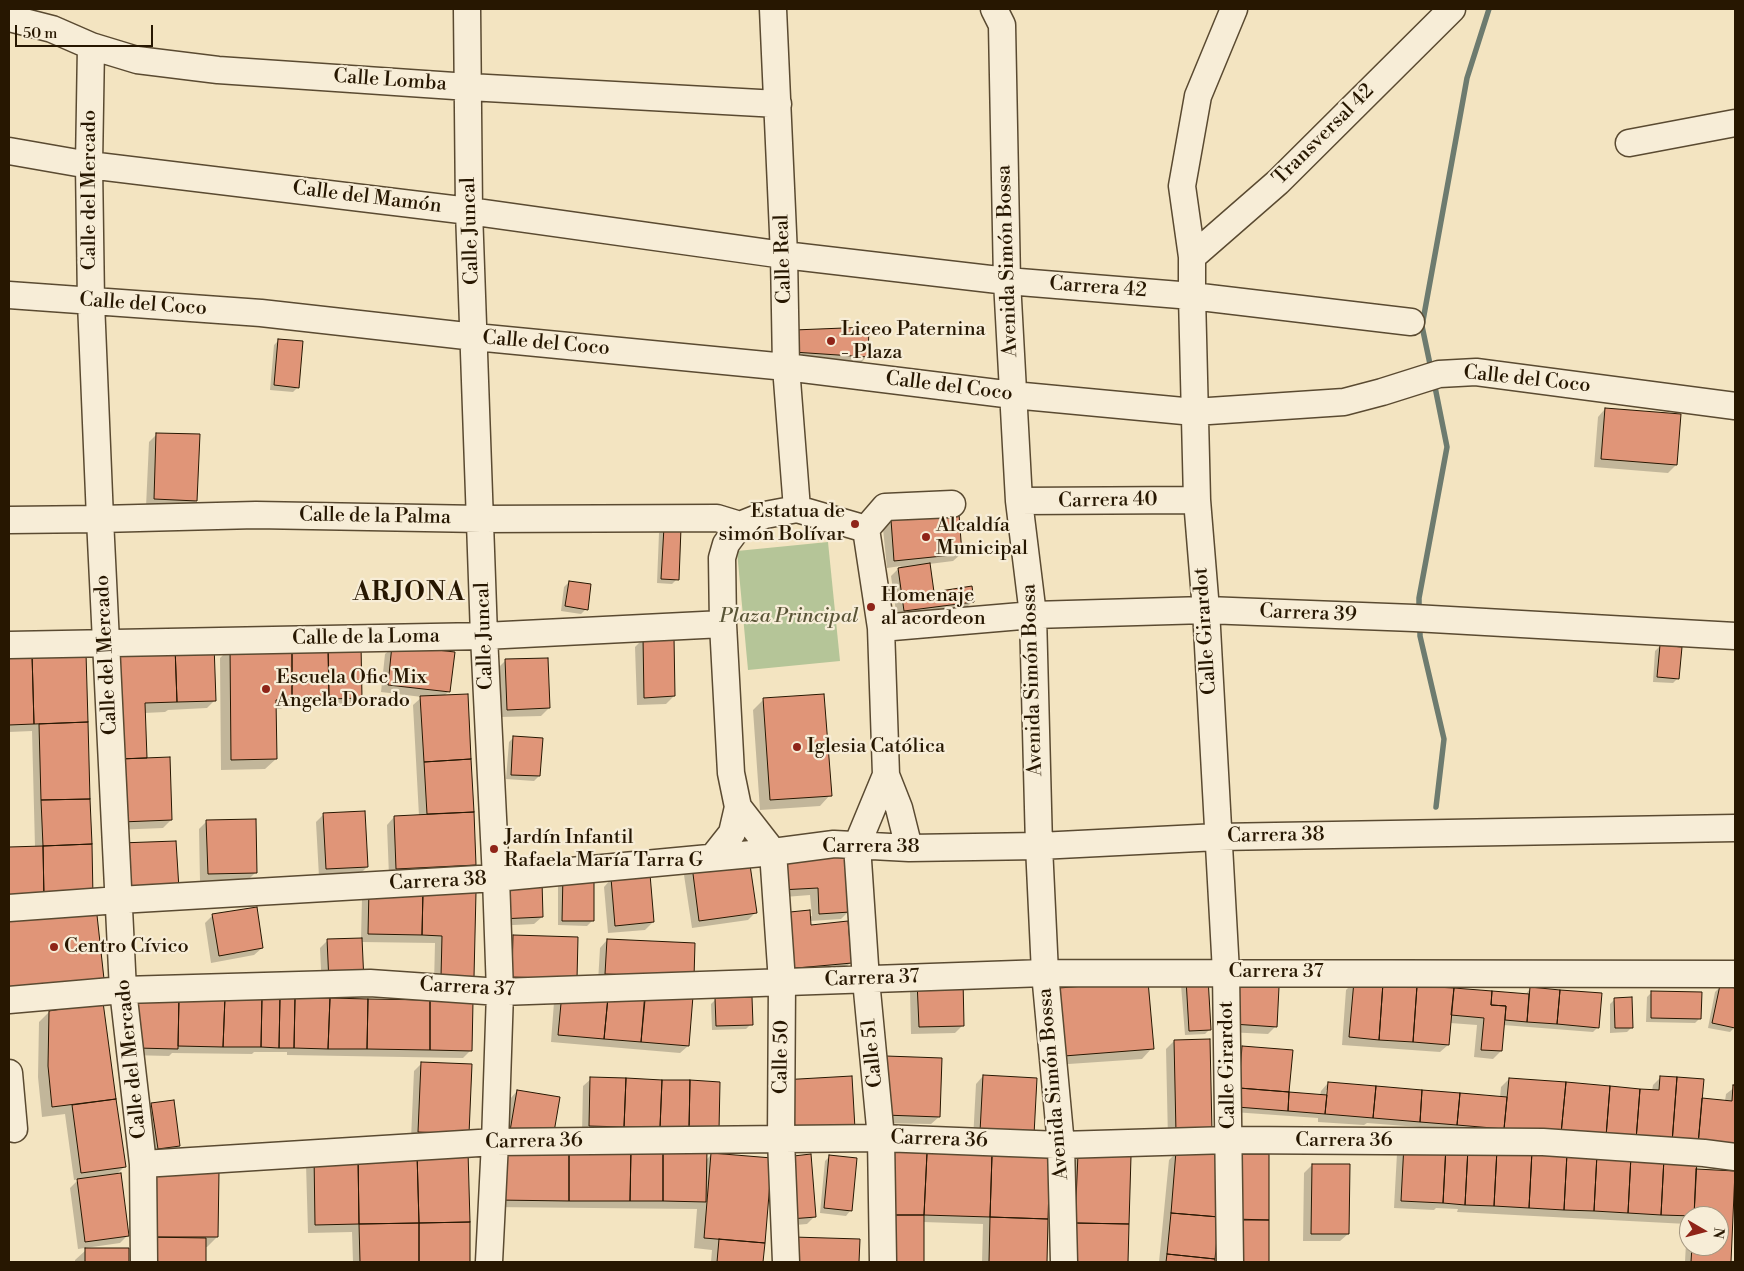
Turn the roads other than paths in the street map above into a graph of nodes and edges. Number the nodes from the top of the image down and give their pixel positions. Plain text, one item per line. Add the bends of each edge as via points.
1 (467, 9) edge
2 (773, 9) edge
3 (1234, 9) edge
4 (1452, 9) edge
5 (1003, 14) edge
6 (9, 18) edge
7 (56, 19) edge
8 (91, 46) junction
9 (469, 87) junction
10 (778, 104) junction
11 (1735, 124) edge
12 (1629, 142) dead end
13 (9, 151) edge
14 (89, 165) junction
15 (469, 211) junction
16 (784, 255) junction
17 (1192, 257) junction
18 (1007, 281) junction
19 (9, 295) edge
20 (1192, 296) junction
21 (91, 302) junction
22 (1411, 322) dead end
23 (475, 337) junction
24 (786, 367) junction
25 (1014, 395) junction
26 (1735, 406) edge
27 (1194, 412) junction
28 (1196, 500) junction
29 (1020, 501) junction
30 (952, 504) dead end
31 (797, 510) junction
32 (481, 519) junction
33 (9, 520) edge
34 (100, 520) junction
35 (740, 525) junction
36 (866, 529) junction
37 (1206, 610) junction
38 (1033, 615) junction
39 (724, 624) junction
40 (881, 628) junction
41 (484, 636) junction
42 (1735, 636) edge
43 (106, 644) junction
44 (9, 645) edge
45 (886, 775) junction
46 (738, 807) junction
47 (1735, 828) edge
48 (1218, 837) junction
49 (857, 844) junction
50 (1039, 846) junction
51 (909, 848) junction
52 (773, 852) junction
53 (713, 857) junction
54 (496, 878) junction
55 (119, 900) junction
56 (9, 908) edge
57 (1045, 972) junction
58 (1226, 972) junction
59 (1735, 974) edge
60 (866, 980) junction
61 (782, 982) junction
62 (124, 990) junction
63 (500, 992) junction
64 (9, 1000) edge
65 (9, 1073) edge
66 (14, 1129) dead end
67 (881, 1138) junction
68 (781, 1140) junction
69 (1229, 1140) junction
70 (495, 1142) junction
71 (1062, 1145) junction
72 (1735, 1157) edge
73 (143, 1164) junction
74 (144, 1262) edge
75 (489, 1262) edge
76 (786, 1262) edge
77 (883, 1262) edge
78 (1064, 1262) edge
79 (1230, 1262) edge

1 - 9 street, Calle Juncal
2 - 10 street, Calle Real
3 - 17 street, Calle Girardot via 1198,96 1182,186
4 - 17 street, Transversal 42 via 1278,182
5 - 18 street, Avenida Simón Bossa
6 - 7 street, Calle Lomba
7 - 8 street, Calle Lomba
8 - 9 street, Calle Lomba via 137,60 218,70
8 - 14 street, Calle del Mercado
9 - 10 street, Calle Lomba
9 - 15 street, Calle Juncal
10 - 16 street, Calle Real
11 - 12 street
13 - 14 street, Calle del Mamón
14 - 15 street, Calle del Mamón
14 - 21 street, Calle del Mercado
15 - 16 street, Calle del Mamón
15 - 23 street, Calle Juncal
16 - 18 street, Carrera 42
16 - 24 street, Calle Real
17 - 20 street, Calle Girardot
18 - 20 street, Carrera 42
18 - 25 street, Avenida Simón Bossa
19 - 21 street, Calle del Coco
20 - 22 street, Carrera 42
20 - 27 street, Calle Girardot
21 - 23 street, Calle del Coco via 261,313
21 - 34 street, Calle del Mercado
23 - 24 street, Calle del Coco
23 - 32 street, Calle Juncal
24 - 25 street, Calle del Coco
24 - 31 street, Calle Real
25 - 27 street, Calle del Coco
25 - 29 street, Avenida Simón Bossa
26 - 27 street, Calle del Coco via 1476,372 1433,376 1344,402
27 - 28 street, Calle Girardot
28 - 29 street, Carrera 40
28 - 37 street, Calle Girardot
29 - 38 street, Avenida Simón Bossa
30 - 36 street via 885,507
31 - 35 street via 765,515
31 - 36 street
32 - 34 street, Calle de la Palma via 256,514
32 - 35 street, Calle de la Palma via 717,518
32 - 41 street, Calle Juncal
33 - 34 street, Calle de la Palma
34 - 43 street, Calle del Mercado
35 - 39 street via 726,544 722,558
36 - 40 street
37 - 38 street, Carrera 39
37 - 42 street, Carrera 39 via 1420,618
37 - 48 street, Calle Girardot
38 - 40 street, Carrera 39
38 - 50 street, Avenida Simón Bossa
39 - 41 street, Calle de la Loma
39 - 46 street via 731,773
40 - 45 street
41 - 43 street, Calle de la Loma
41 - 54 street, Calle Juncal
43 - 44 street, Calle de la Loma
43 - 55 street, Calle del Mercado
45 - 49 street
45 - 51 street
46 - 52 street
46 - 53 street via 732,833
47 - 48 street, Carrera 38
48 - 50 street, Carrera 38
48 - 58 street, Calle Girardot
49 - 51 street, Carrera 38
49 - 52 street, Carrera 38
49 - 60 street, Calle 51
50 - 51 street, Carrera 38
50 - 57 street, Avenida Simón Bossa
52 - 53 street, Carrera 38
52 - 61 street, Calle 50
53 - 54 street, Carrera 38
54 - 55 street, Carrera 38
54 - 63 street, Calle Juncal
55 - 56 street, Carrera 38
55 - 62 street, Calle del Mercado
57 - 58 street, Carrera 37
57 - 60 street, Carrera 37
57 - 71 street, Avenida Simón Bossa
58 - 59 street, Carrera 37
58 - 69 street, Calle Girardot
60 - 61 street, Carrera 37
60 - 67 street, Calle 51
61 - 63 street, Carrera 37
61 - 68 street, Calle 50
62 - 63 street, Carrera 37 via 370,983
62 - 64 street, Carrera 37
62 - 73 street, Calle del Mercado
63 - 70 street, Calle Juncal
65 - 66 street
67 - 68 street, Carrera 36
67 - 71 street, Carrera 36
67 - 77 street, Calle 51
68 - 70 street, Carrera 36
68 - 76 street, Calle 50
69 - 71 street, Carrera 36
69 - 72 street, Carrera 36 via 1543,1142 1704,1152
69 - 79 street, Calle Girardot
70 - 73 street, Carrera 36
70 - 75 street, Calle Juncal
71 - 78 street, Avenida Simón Bossa
73 - 74 street, Calle del Mercado

